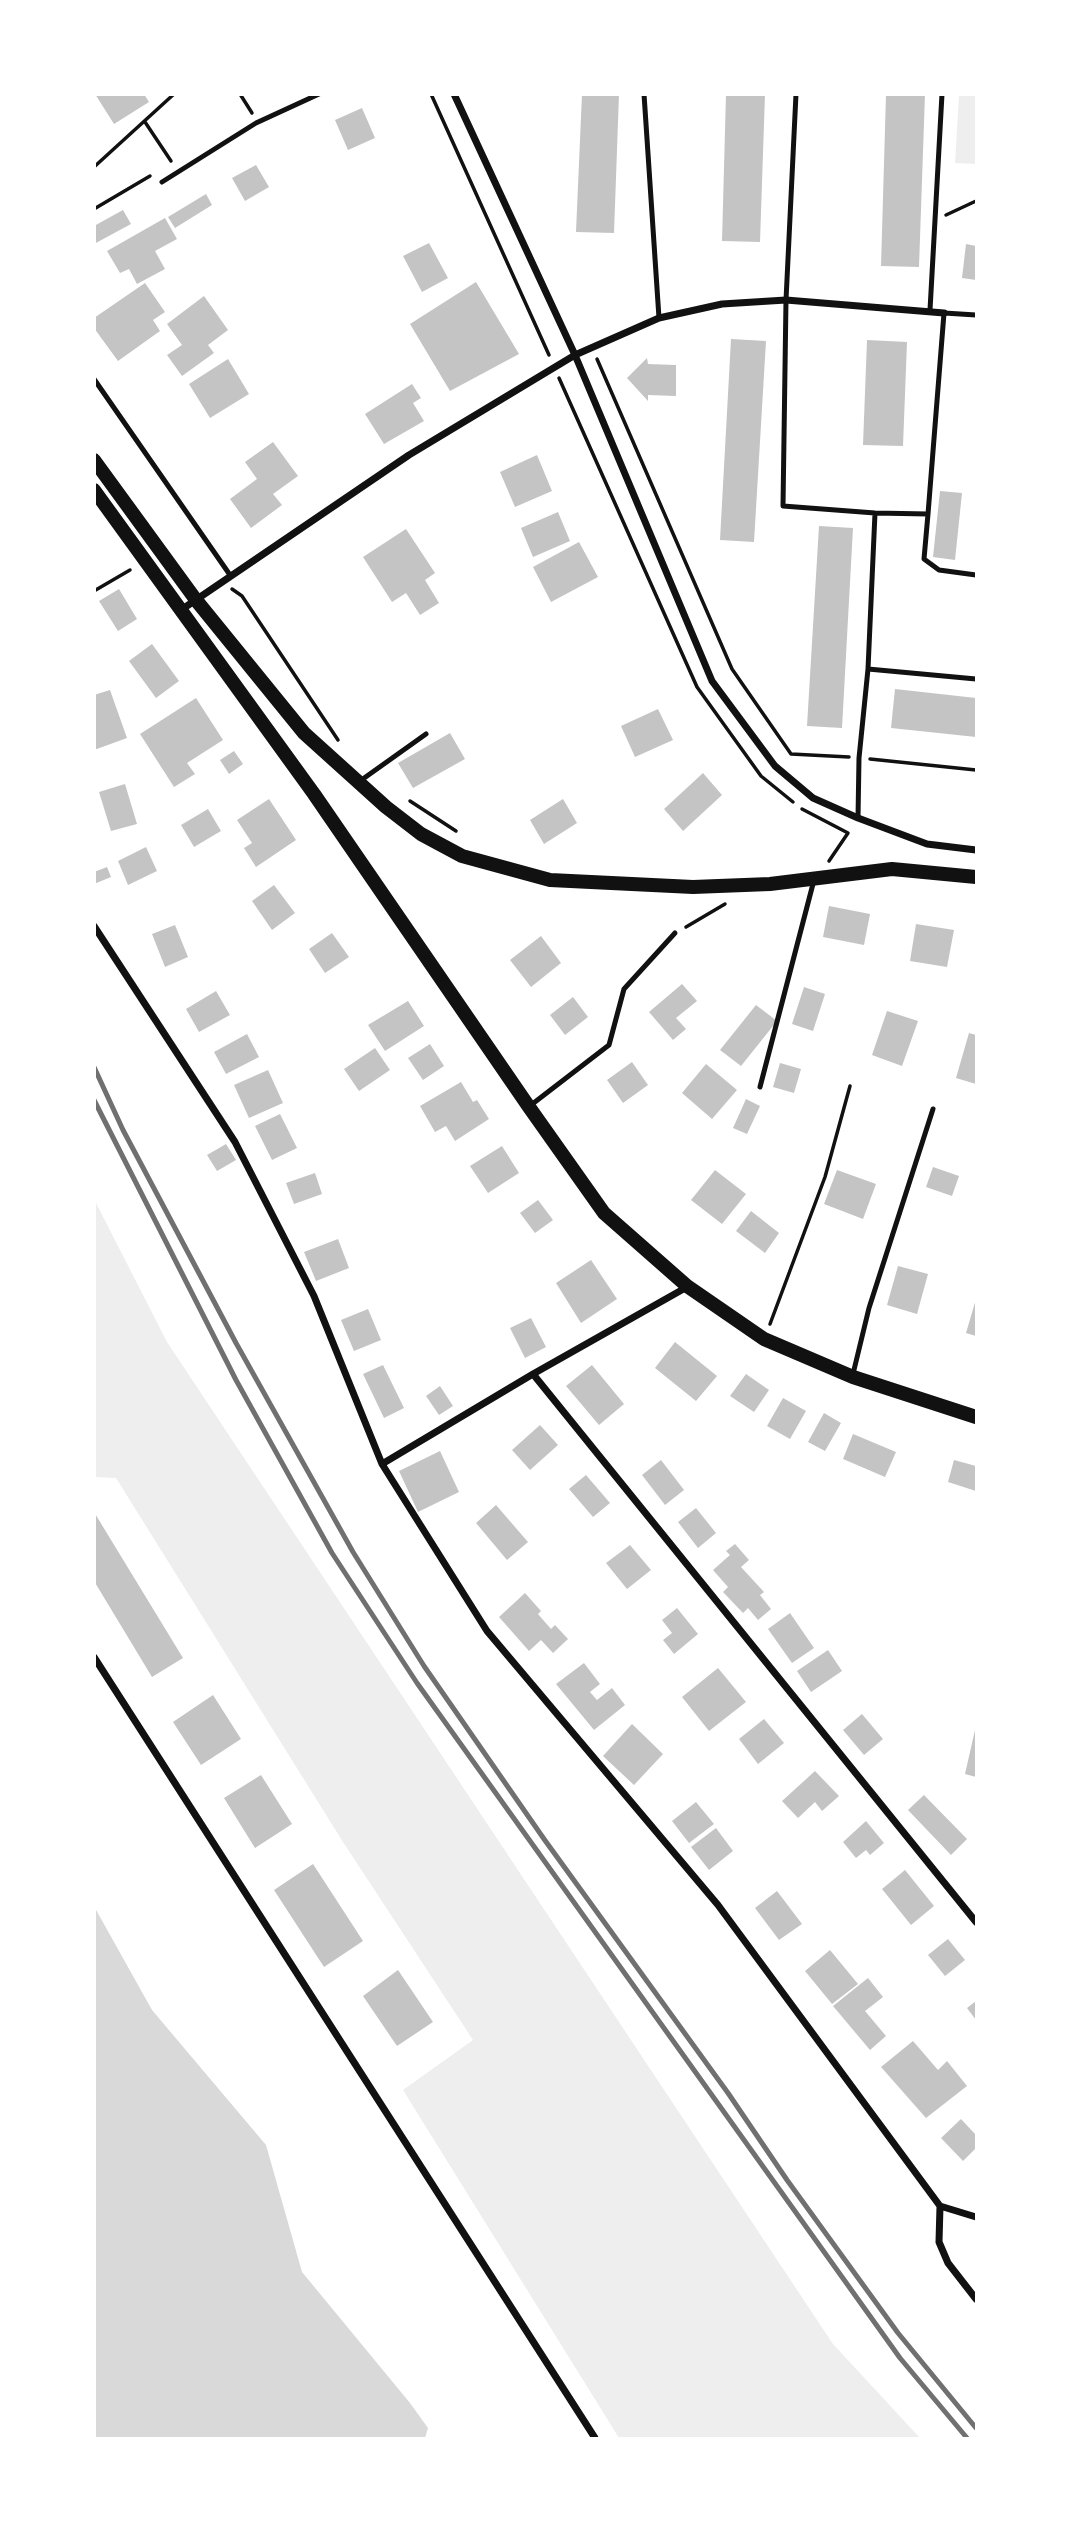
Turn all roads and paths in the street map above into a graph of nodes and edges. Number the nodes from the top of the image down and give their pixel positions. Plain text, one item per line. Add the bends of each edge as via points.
1 (174, 94) edge
2 (240, 94) edge
3 (319, 94) edge
4 (453, 94) edge
5 (644, 94) edge
6 (796, 94) edge
7 (942, 94) edge
8 (253, 115) dead end
9 (145, 122) junction
10 (172, 163) dead end
11 (94, 167) edge
12 (162, 182) dead end
13 (976, 201) edge
14 (935, 220) junction
15 (786, 300) junction
16 (930, 310) junction
17 (944, 313) junction
18 (976, 315) edge
19 (659, 318) junction
20 (592, 347) junction
21 (575, 355) junction
22 (94, 379) edge
23 (94, 460) edge
24 (94, 490) edge
25 (875, 513) junction
26 (928, 514) junction
27 (132, 569) dead end
28 (230, 575) junction
29 (976, 575) edge
30 (222, 582) junction
31 (94, 591) edge
32 (195, 600) junction
33 (181, 610) junction
34 (868, 668) junction
35 (976, 679) edge
36 (426, 734) dead end
37 (340, 741) dead end
38 (859, 758) junction
39 (976, 770) edge
40 (359, 783) junction
41 (400, 795) dead end
42 (858, 818) junction
43 (464, 836) dead end
44 (976, 850) edge
45 (815, 877) junction
46 (976, 877) edge
47 (729, 901) dead end
48 (94, 926) edge
49 (675, 933) joint
50 (850, 1086) dead end
51 (760, 1087) dead end
52 (529, 1107) junction
53 (933, 1110) dead end
54 (687, 1286) junction
55 (765, 1339) junction
56 (533, 1374) junction
57 (853, 1377) junction
58 (976, 1417) edge
59 (382, 1464) junction
60 (94, 1657) edge
61 (976, 1922) edge
62 (940, 2206) junction
63 (976, 2217) edge
64 (976, 2299) edge
65 (595, 2438) edge

1 - 9 path
2 - 8 path
3 - 12 lane via 256,123
4 - 21 street
5 - 19 lane
6 - 15 lane
7 - 14 lane
9 - 10 path
9 - 11 path
13 - 14 path
14 - 16 lane
15 - 16 street
15 - 19 street via 722,304
15 - 25 lane via 783,506
16 - 17 street
17 - 18 lane
17 - 26 lane
19 - 20 street
20 - 21 street
20 - 38 path via 732,669 791,754
21 - 28 street via 409,455
21 - 42 street via 712,681 775,765 813,798
22 - 28 lane
23 - 32 main road
24 - 33 main road
25 - 26 lane
25 - 34 lane
26 - 29 lane via 924,559 939,570
27 - 31 path
28 - 30 street
30 - 32 street
30 - 37 path via 242,596
32 - 33 street
32 - 40 main road via 304,733
33 - 52 main road
34 - 35 lane
34 - 38 lane
36 - 40 lane
38 - 39 path
38 - 42 lane
40 - 45 main road via 421,834 462,856 550,880 693,887
41 - 43 path
42 - 44 street via 927,844
45 - 46 main road via 892,869
45 - 51 lane
47 - 49 path
48 - 59 street via 235,1142 314,1296
49 - 52 lane via 624,989 609,1045
50 - 55 path via 825,1177
52 - 54 main road via 604,1213
53 - 57 lane via 869,1308
54 - 55 main road
54 - 56 street
55 - 57 main road
56 - 59 street
56 - 61 street
57 - 58 main road
59 - 62 street via 487,1631 718,1905
60 - 65 street
62 - 63 street
62 - 64 street via 939,2242 948,2263

